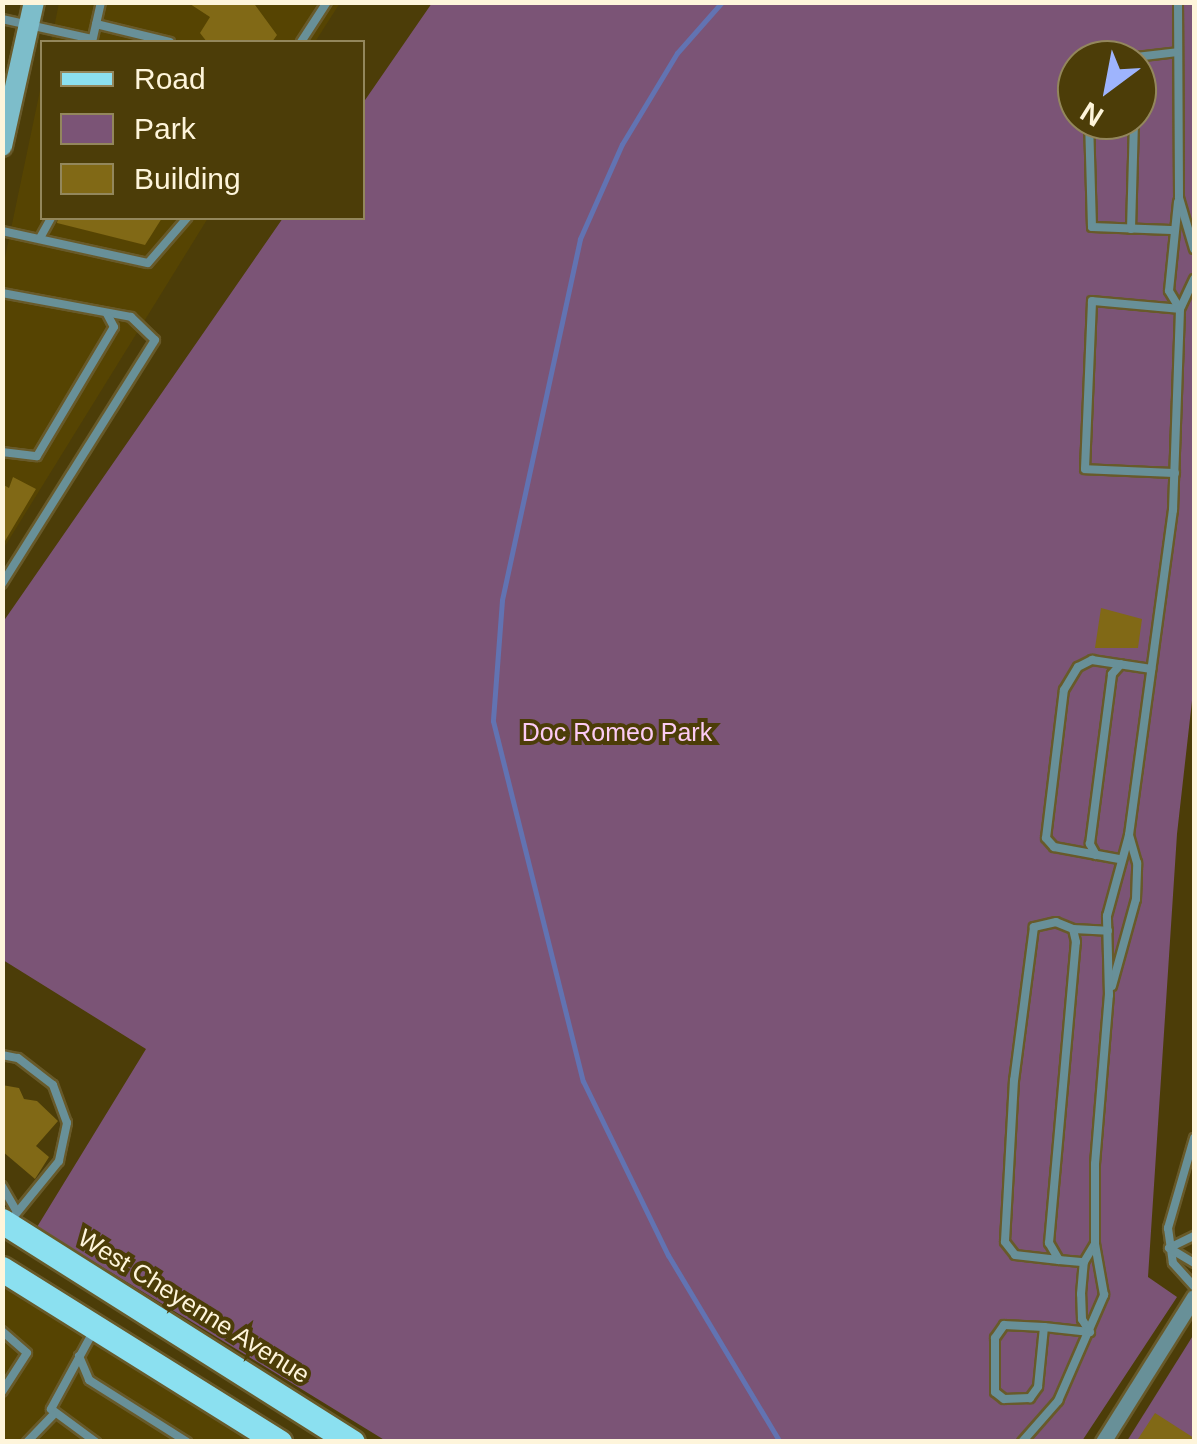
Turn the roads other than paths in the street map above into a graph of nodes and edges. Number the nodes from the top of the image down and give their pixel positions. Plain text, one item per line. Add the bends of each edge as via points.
1 (34, 2) edge
2 (100, 2) edge
3 (327, 2) edge
4 (1178, 2) edge
5 (2, 19) edge
6 (29, 24) junction
7 (96, 24) junction
8 (88, 40) edge
9 (92, 40) edge
10 (162, 40) edge
11 (302, 40) edge
12 (1178, 52) junction
13 (1157, 55) edge
14 (1090, 140) edge
15 (1134, 140) edge
16 (2, 146) edge
17 (1179, 198) junction
18 (51, 220) edge
19 (185, 220) edge
20 (1132, 229) junction
21 (1171, 230) junction
22 (2, 232) edge
23 (38, 239) junction
24 (1194, 248) edge
25 (1194, 279) edge
26 (2, 292) edge
27 (1180, 310) junction
28 (106, 312) junction
29 (2, 452) edge
30 (1175, 473) junction
31 (2, 584) edge
32 (1121, 664) junction
33 (1151, 669) junction
34 (1129, 835) junction
35 (1096, 855) junction
36 (1119, 859) junction
37 (1073, 929) junction
38 (1108, 932) junction
39 (1109, 995) junction
40 (2, 1055) edge
41 (1194, 1138) edge
42 (2, 1186) edge
43 (7, 1222) edge
44 (1194, 1236) edge
45 (1095, 1244) junction
46 (1168, 1248) junction
47 (1058, 1260) junction
48 (1084, 1262) junction
49 (1194, 1263) edge
50 (2, 1269) edge
51 (1194, 1286) edge
52 (1194, 1298) edge
53 (1044, 1327) junction
54 (96, 1328) junction
55 (2, 1331) edge
56 (1090, 1332) junction
57 (78, 1356) junction
58 (2, 1392) edge
59 (281, 1395) junction
60 (52, 1415) junction
61 (264, 1438) edge
62 (27, 1442) edge
63 (96, 1442) edge
64 (187, 1442) edge
65 (352, 1442) edge
66 (1022, 1442) edge
67 (1104, 1442) edge

1 - 6 main road
2 - 7 lane
3 - 11 lane
4 - 12 lane
5 - 6 lane
6 - 8 lane
6 - 16 main road
7 - 9 lane
7 - 10 lane
12 - 13 lane
12 - 17 lane
14 - 20 lane via 1092,227
15 - 20 lane
17 - 21 lane
17 - 24 lane
18 - 23 lane via 47,236
19 - 23 lane via 148,263
20 - 21 lane
21 - 27 lane via 1170,291
22 - 23 lane
25 - 27 lane
26 - 28 lane
27 - 30 lane
27 - 30 lane via 1092,302 1085,469
28 - 29 lane via 114,327 37,456
28 - 31 lane via 131,316 154,333 154,346
30 - 33 lane
32 - 33 lane
32 - 35 lane via 1112,674 1090,844
32 - 35 lane via 1092,660 1070,677 1043,828 1054,847
33 - 34 lane
34 - 36 lane
34 - 39 lane via 1138,863 1136,898
35 - 36 lane
36 - 38 lane
37 - 38 lane
37 - 47 lane via 1049,1243
37 - 47 lane via 1056,922 1034,928 1014,1080 1005,1242 1014,1255
38 - 39 lane
39 - 45 lane via 1096,1135
40 - 43 lane via 18,1058 53,1085 67,1123 59,1161
41 - 46 lane
42 - 43 lane
43 - 59 main road, West Cheyenne Avenue
44 - 46 lane
45 - 48 lane
45 - 56 lane via 1104,1295
46 - 49 lane
46 - 51 lane
47 - 48 lane
48 - 56 lane via 1082,1318
50 - 54 main road
52 - 67 street
53 - 53 lane via 1004,1325 998,1332 995,1392 1004,1399 1030,1398 1038,1387
53 - 56 lane
54 - 57 lane
54 - 61 main road
55 - 58 lane via 27,1354
56 - 66 lane via 1058,1400
57 - 60 lane via 52,1401
57 - 64 lane via 89,1380
59 - 61 main road
59 - 65 main road, West Cheyenne Avenue
60 - 62 lane
60 - 63 lane

